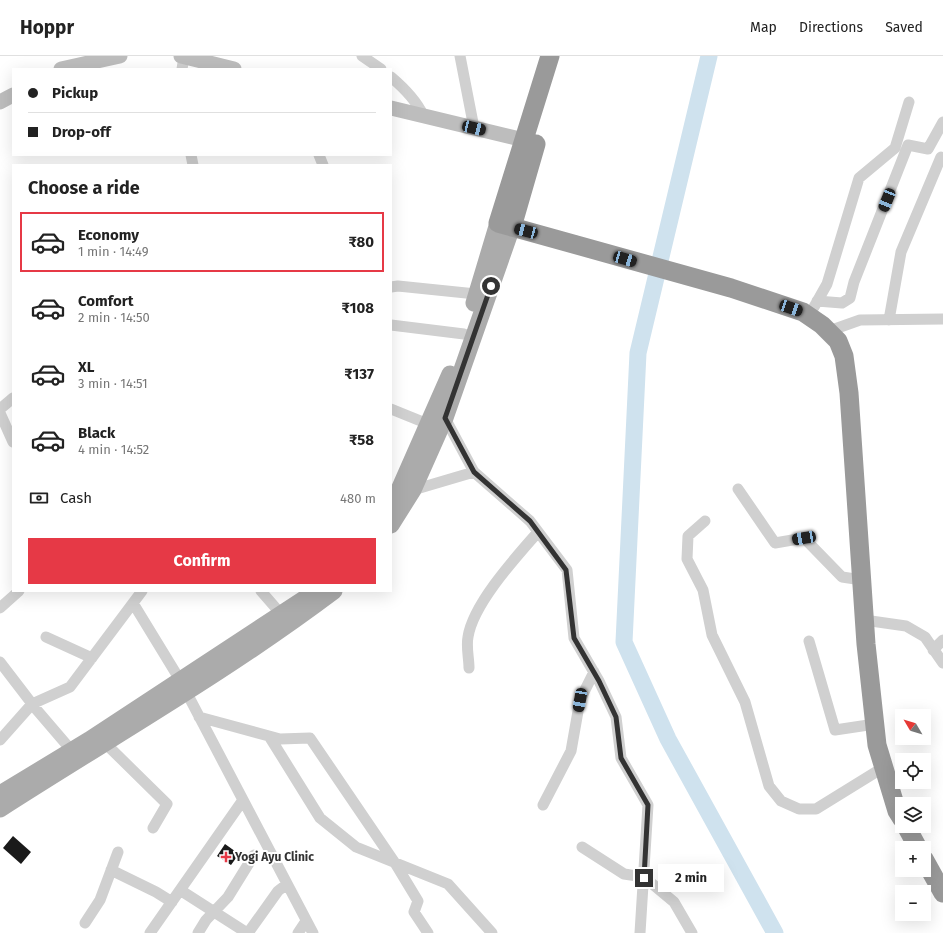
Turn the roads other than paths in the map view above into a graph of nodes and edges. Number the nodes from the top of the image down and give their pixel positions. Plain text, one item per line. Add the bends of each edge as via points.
1 (120, 56) edge
2 (362, 56) edge
3 (460, 56) edge
4 (550, 56) edge
5 (562, 56) edge
6 (182, 61) edge
7 (66, 68) edge
8 (227, 68) edge
9 (380, 68) edge
10 (392, 78) edge
11 (12, 95) edge
12 (0, 102) edge
13 (909, 102) dead end
14 (392, 108) edge
15 (423, 116) junction
16 (943, 122) edge
17 (474, 128) junction
18 (524, 140) junction
19 (941, 157) dead end
20 (505, 225) junction
21 (392, 287) edge
22 (478, 288) junction
23 (813, 309) junction
24 (943, 319) edge
25 (889, 320) junction
26 (392, 325) edge
27 (829, 331) junction
28 (464, 334) junction
29 (12, 399) edge
30 (0, 409) edge
31 (392, 410) edge
32 (0, 413) edge
33 (445, 418) junction
34 (428, 424) junction
35 (12, 440) edge
36 (474, 472) junction
37 (738, 489) dead end
38 (413, 490) junction
39 (393, 498) edge
40 (705, 521) dead end
41 (392, 523) edge
42 (538, 532) junction
43 (862, 580) junction
44 (18, 592) edge
45 (141, 592) edge
46 (262, 592) edge
47 (314, 592) edge
48 (333, 592) edge
49 (133, 603) junction
50 (0, 608) edge
51 (281, 614) junction
52 (864, 620) junction
53 (46, 637) dead end
54 (943, 640) edge
55 (810, 641) dead end
56 (934, 650) junction
57 (92, 658) junction
58 (0, 662) edge
59 (943, 663) edge
60 (469, 668) dead end
61 (594, 672) junction
62 (183, 686) junction
63 (32, 704) junction
64 (199, 717) junction
65 (875, 724) junction
66 (269, 736) junction
67 (0, 740) edge
68 (106, 744) junction
69 (72, 751) junction
70 (884, 767) junction
71 (0, 794) edge
72 (243, 800) junction
73 (895, 804) edge
74 (543, 805) dead end
75 (0, 809) edge
76 (153, 828) dead end
77 (582, 847) dead end
78 (118, 852) dead end
79 (254, 855) dead end
80 (395, 863) junction
81 (111, 870) junction
82 (931, 872) edge
83 (644, 878) junction
84 (287, 884) junction
85 (180, 890) junction
86 (943, 893) edge
87 (172, 902) junction
88 (214, 912) junction
89 (306, 920) junction
90 (85, 923) dead end
91 (150, 933) edge
92 (198, 933) edge
93 (248, 933) edge
94 (298, 933) edge
95 (313, 933) edge
96 (428, 933) edge
97 (492, 933) edge
98 (640, 933) edge
99 (692, 933) edge

1 - 7 street
2 - 9 street
3 - 17 street
4 - 18 highway
5 - 20 highway
6 - 8 street
10 - 15 street via 418,105
11 - 12 street
13 - 23 street via 895,148 859,178 827,284
14 - 15 street
15 - 17 street
16 - 23 street via 928,149 908,145 850,298 842,303
17 - 18 street
18 - 20 highway
19 - 25 street via 900,252
20 - 22 main road
20 - 23 highway via 731,288 803,312
20 - 33 main road
21 - 22 street
22 - 28 main road
23 - 27 highway
24 - 25 street
25 - 27 street via 860,320
26 - 28 street
27 - 43 highway via 838,341 844,356 849,393
28 - 34 main road via 457,359
29 - 30 street
31 - 34 street
32 - 35 street
33 - 36 street
33 - 38 main road
34 - 39 main road
36 - 38 street
36 - 42 street via 530,521
37 - 43 street via 775,543 804,538 842,577
38 - 41 main road
40 - 70 street via 688,536 687,559 703,590 712,635 745,702 769,786 781,801 799,809 816,809
42 - 60 street via 500,577 471,623 467,638
42 - 61 street via 566,570 574,638
43 - 52 highway
44 - 50 street
45 - 49 street
46 - 51 street
47 - 51 main road
48 - 62 main road via 298,618
49 - 57 street
49 - 62 street
51 - 62 main road
52 - 56 street via 906,626 925,637
52 - 65 highway
53 - 57 street
54 - 56 street
55 - 65 street via 834,730
56 - 59 street
57 - 63 street via 70,687
58 - 63 street
61 - 74 street via 580,700 571,750
61 - 83 street via 616,717 621,758 648,805
62 - 64 street
62 - 68 main road
62 - 69 main road
63 - 67 street
63 - 69 street
64 - 66 street
64 - 72 street
65 - 70 highway via 877,745
66 - 80 street via 320,818 356,847
66 - 80 street via 280,739 310,738
68 - 75 main road
68 - 76 street via 167,804
69 - 71 main road
70 - 73 highway
72 - 84 street
72 - 85 street
77 - 83 street via 624,874
78 - 81 street
79 - 88 street via 228,897
80 - 96 street via 418,901 414,912
80 - 97 street via 448,884
81 - 87 street
81 - 90 street via 100,900
82 - 86 highway
83 - 98 street
83 - 99 street via 674,902
84 - 89 street
84 - 93 street via 278,891
85 - 87 street
85 - 88 street
87 - 91 street
88 - 92 street
88 - 93 street
89 - 94 street
89 - 95 street

